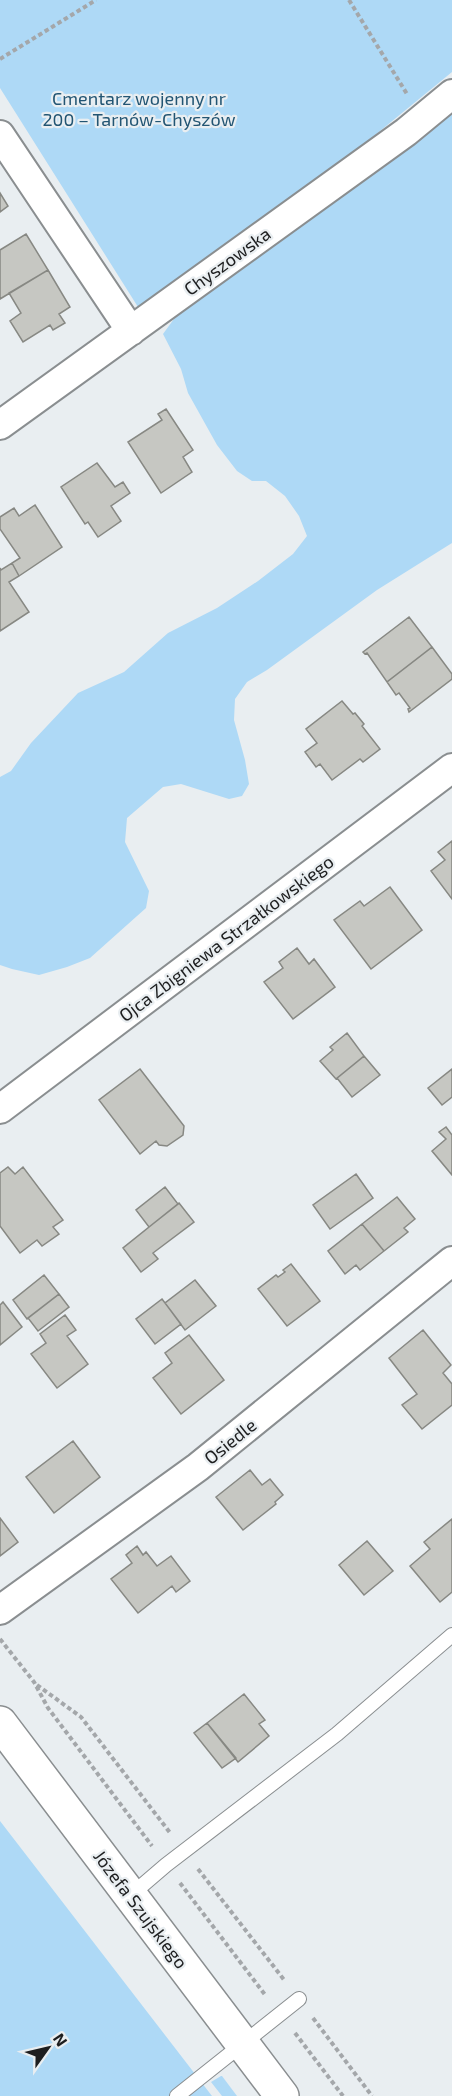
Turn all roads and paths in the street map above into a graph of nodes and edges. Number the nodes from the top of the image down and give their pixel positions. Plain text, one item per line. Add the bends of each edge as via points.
1 (96, 0) edge
2 (349, 0) edge
3 (0, 59) edge
4 (392, 70) dead end
5 (452, 94) edge
6 (0, 135) edge
7 (131, 331) junction
8 (0, 425) edge
9 (452, 768) edge
10 (0, 1109) edge
11 (452, 1261) edge
12 (0, 1610) edge
13 (452, 1635) edge
14 (0, 1638) edge
15 (34, 1682) junction
16 (0, 1723) edge
17 (184, 1851) junction
18 (166, 1865) junction
19 (131, 1895) junction
20 (299, 1999) junction
21 (280, 2014) junction
22 (243, 2044) junction
23 (177, 2096) edge
24 (282, 2096) edge
25 (343, 2096) edge
26 (372, 2096) edge

1 - 3 path
2 - 4 path
5 - 7 street, Chyszowska via 406,132
6 - 7 street
7 - 8 street, Chyszowska
9 - 10 street, Ojca Zbigniewa Strzałkowskiego
11 - 12 street, Osiedle via 198,1467
13 - 17 lane via 337,1734
14 - 15 path
15 - 17 path via 81,1717
15 - 18 path via 48,1708
16 - 19 street, Józefa Szujskiego
17 - 18 lane
17 - 20 path
18 - 19 lane
18 - 21 path
19 - 22 street, Józefa Szujskiego
20 - 21 lane
20 - 26 path
21 - 22 lane
21 - 25 path
22 - 23 lane
22 - 24 street, Józefa Szujskiego

